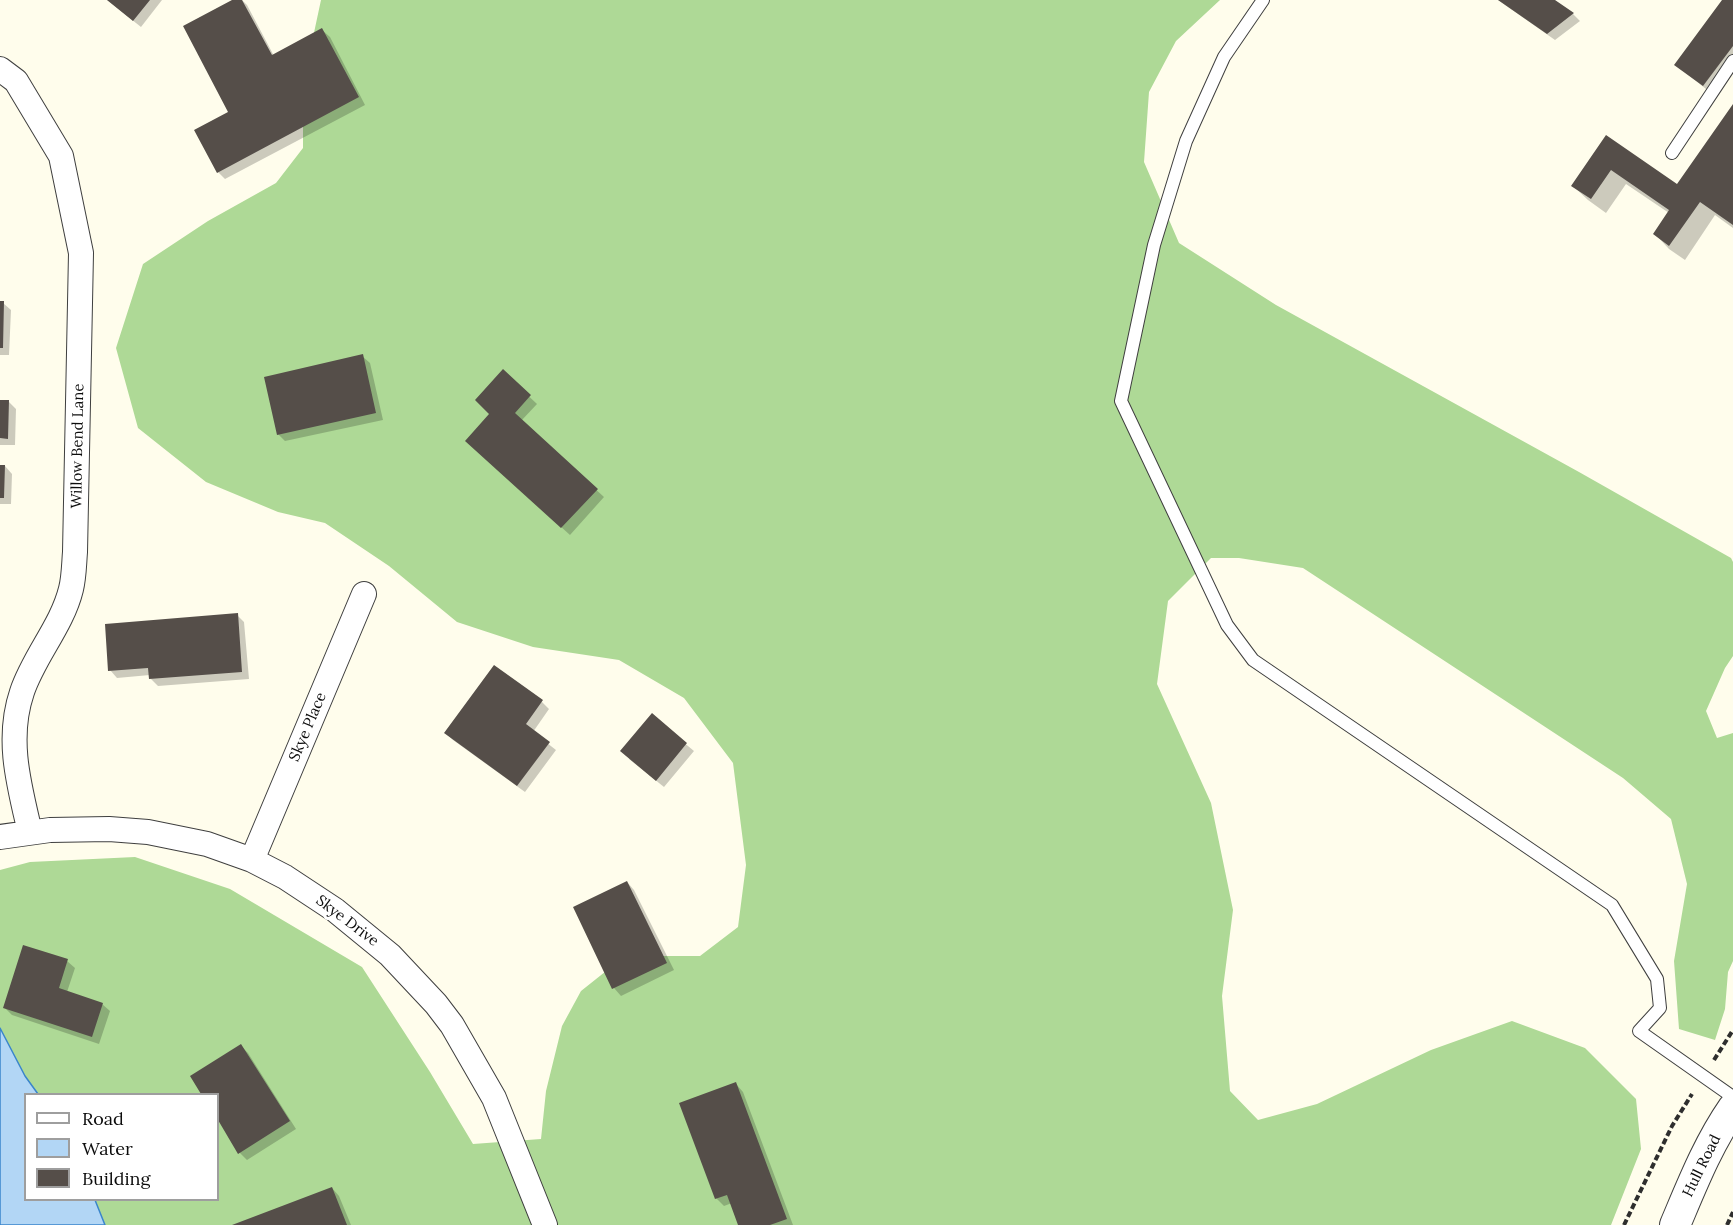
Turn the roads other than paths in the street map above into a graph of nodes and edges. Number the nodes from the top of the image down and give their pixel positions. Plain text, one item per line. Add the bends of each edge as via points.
1 (1263, 0) edge
2 (1733, 62) edge
3 (0, 69) edge
4 (1672, 153) dead end
5 (364, 594) dead end
6 (30, 832) junction
7 (0, 837) edge
8 (252, 860) junction
9 (1733, 1097) edge
10 (1733, 1108) edge
11 (545, 1225) edge
12 (1675, 1225) edge

1 - 9 lane via 1224,57 1186,141 1154,245 1121,401 1227,625 1253,660 1612,905 1657,979 1660,1008 1639,1030
2 - 4 lane
3 - 6 street, Willow Bend Lane via 16,81 61,156 81,253 72,588 22,692 15,724 16,771
5 - 8 street, Skye Place
6 - 7 street, Skye Drive
6 - 8 street, Skye Drive via 148,832 207,844
8 - 11 street, Skye Drive via 335,910 390,955 436,1004 494,1098
10 - 12 street, Hull Road via 1696,1175

